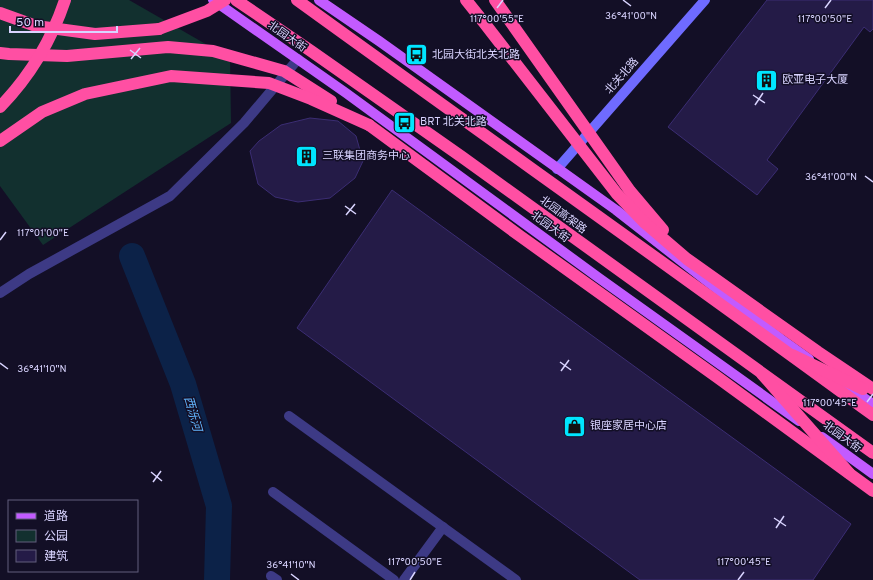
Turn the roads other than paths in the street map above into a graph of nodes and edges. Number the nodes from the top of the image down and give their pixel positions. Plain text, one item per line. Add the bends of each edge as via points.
1 (65, 0) edge
2 (213, 0) edge
3 (225, 0) edge
4 (236, 0) edge
5 (297, 0) edge
6 (319, 0) edge
7 (466, 0) edge
8 (495, 0) edge
9 (705, 0) edge
10 (0, 13) edge
11 (0, 53) edge
12 (298, 59) junction
13 (0, 106) edge
14 (369, 125) junction
15 (0, 141) edge
16 (557, 169) junction
17 (687, 259) junction
18 (0, 293) edge
19 (792, 355) junction
20 (762, 374) junction
21 (873, 389) edge
22 (873, 394) edge
23 (873, 404) edge
24 (873, 415) edge
25 (289, 416) dead end
26 (873, 453) edge
27 (849, 474) junction
28 (873, 474) edge
29 (873, 490) edge
30 (273, 492) dead end
31 (443, 527) junction
32 (394, 580) edge
33 (404, 580) edge
34 (516, 580) edge

1 - 13 highway, bridge via 60,17 37,59 16,89
2 - 12 main road, 北园大街
3 - 10 highway, bridge via 207,11 159,29 95,34 36,26
4 - 20 highway, 北园高架路 via 462,157
5 - 19 highway, 北园高架路
6 - 16 main road
7 - 17 highway, bridge via 617,194 645,223
8 - 17 highway, bridge via 630,191
9 - 16 street, 北关北路
11 - 14 highway, bridge via 67,56 168,47 213,51 284,71
12 - 18 street via 244,123 170,196 29,274
12 - 28 main road, 北园大街
14 - 15 highway, bridge via 269,83 171,76 85,94 42,112
14 - 27 highway, bridge
16 - 23 main road via 616,210 781,339
17 - 21 highway, bridge
19 - 22 highway, bridge
19 - 24 highway, 北园高架路, bridge
20 - 26 highway, 北园高架路, bridge
20 - 27 highway, bridge
25 - 31 street
27 - 29 highway
30 - 32 street
31 - 33 street
31 - 34 street

